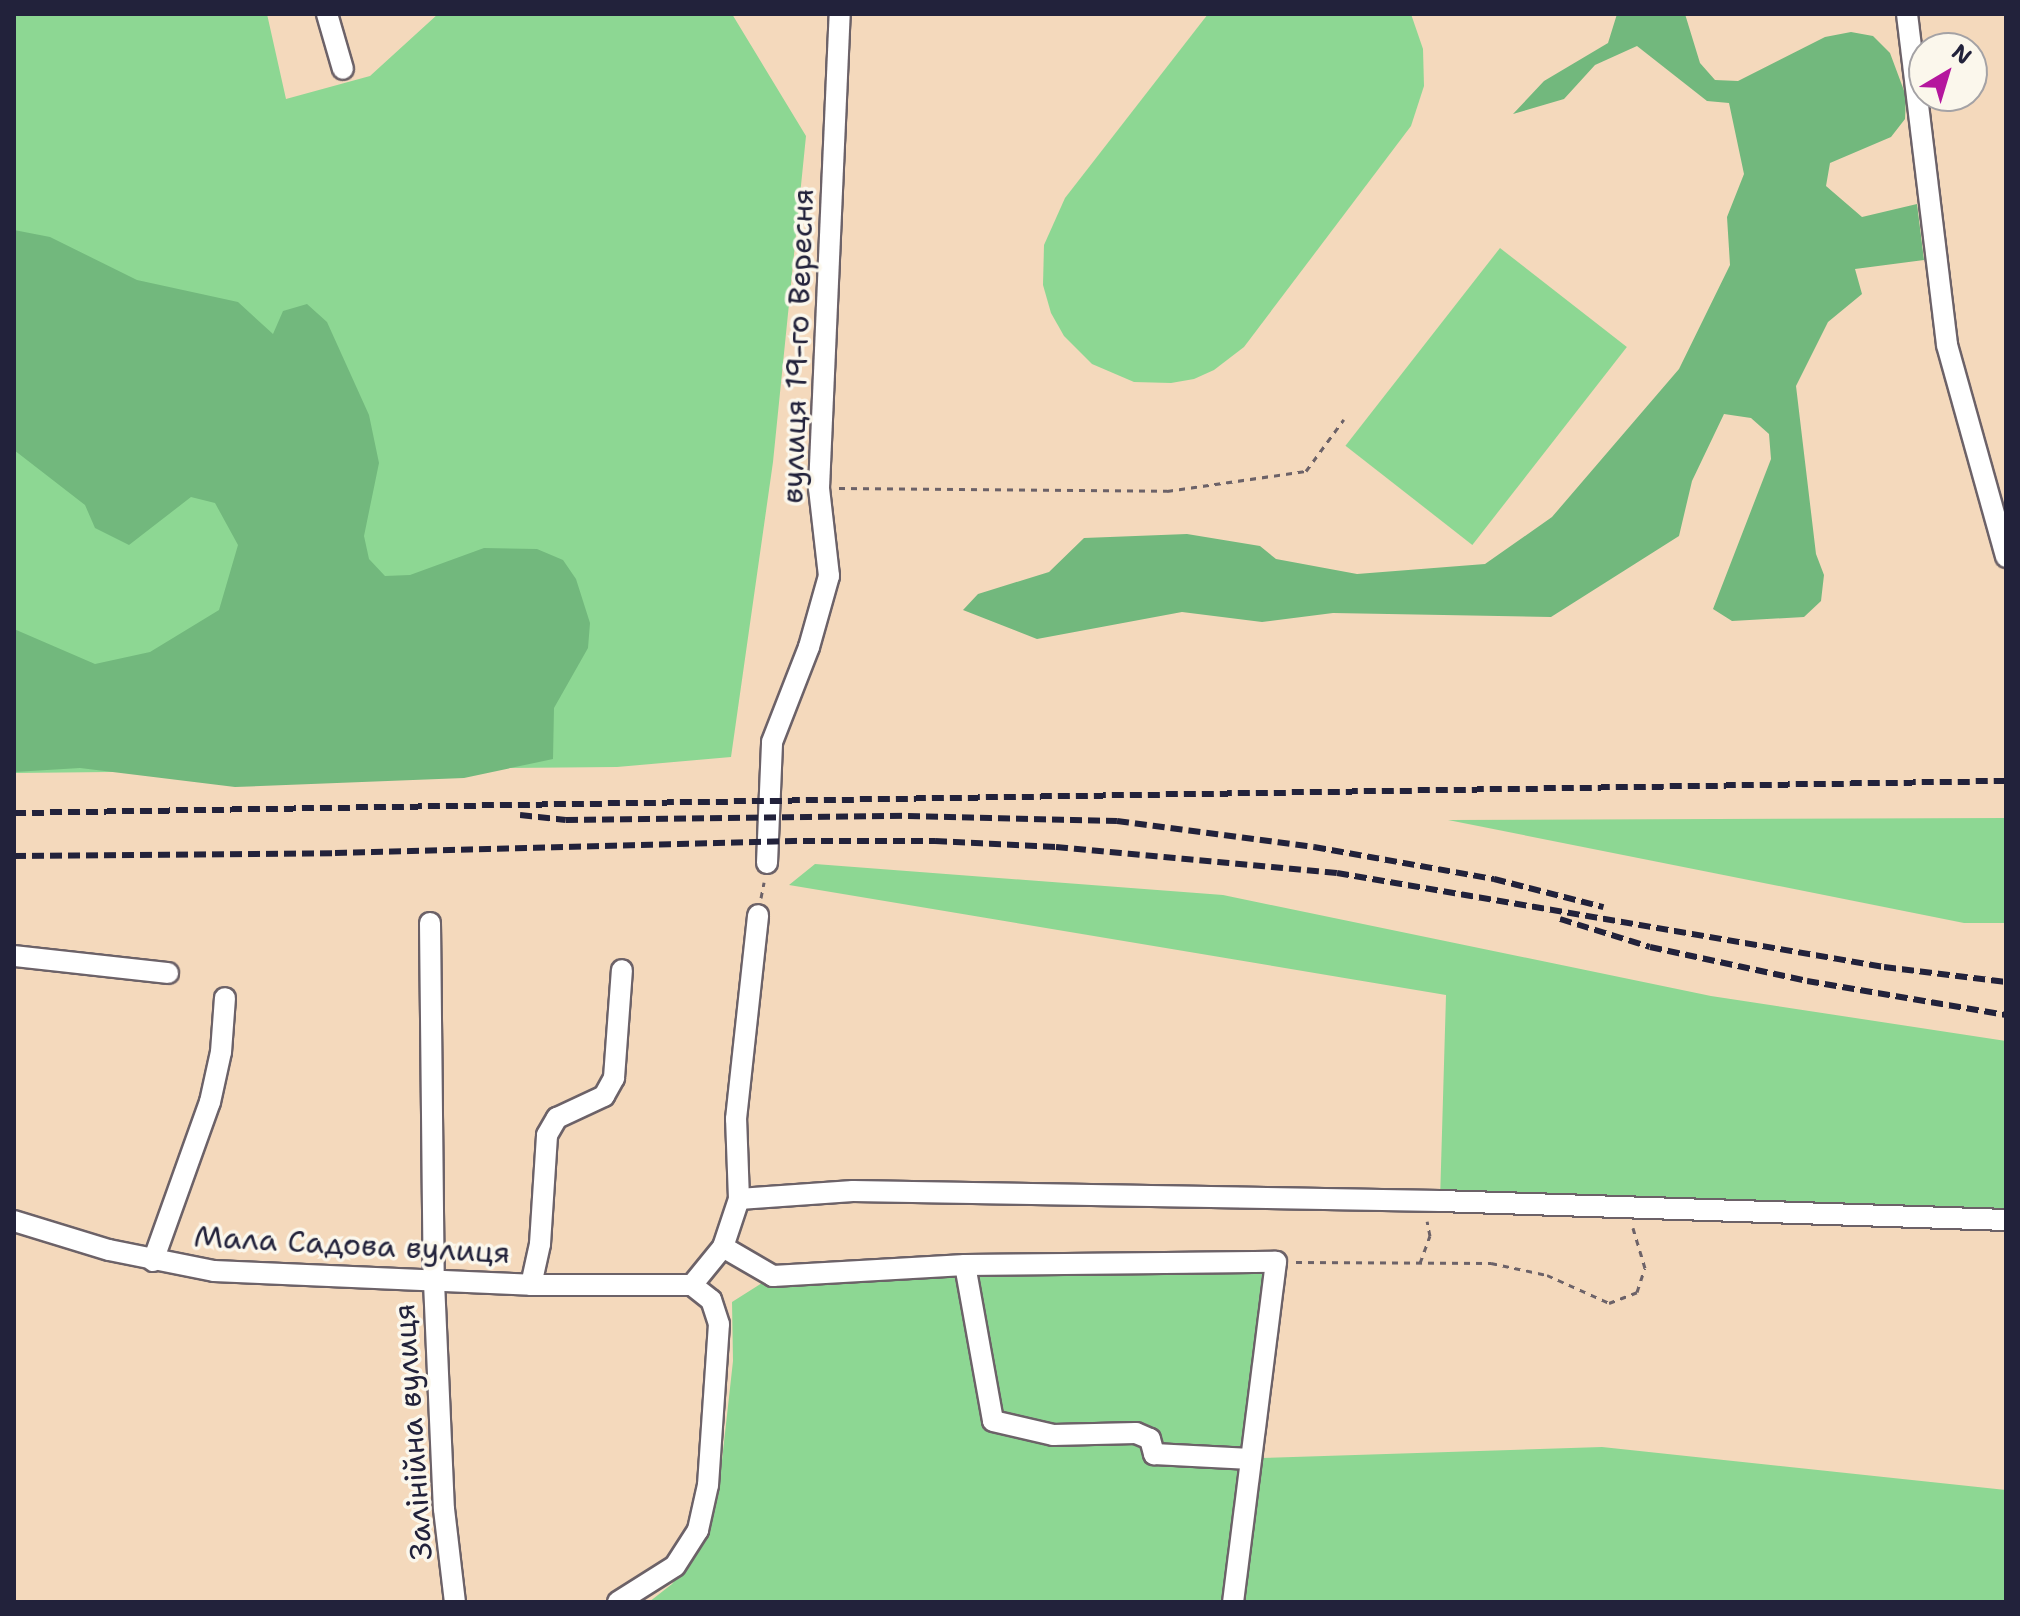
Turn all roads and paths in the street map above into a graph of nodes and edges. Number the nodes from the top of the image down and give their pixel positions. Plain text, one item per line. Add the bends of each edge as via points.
1 (327, 14) edge
2 (840, 14) edge
3 (1907, 14) edge
4 (343, 69) dead end
5 (1344, 419) dead end
6 (819, 488) junction
7 (2006, 557) edge
8 (767, 863) joint
9 (758, 915) joint
10 (430, 923) dead end
11 (14, 956) edge
12 (622, 970) dead end
13 (168, 973) dead end
14 (225, 998) dead end
15 (739, 1199) junction
16 (1423, 1200) junction
17 (1627, 1207) junction
18 (2006, 1220) edge
19 (14, 1221) edge
20 (723, 1247) junction
21 (153, 1261) junction
22 (1276, 1262) junction
23 (1420, 1263) junction
24 (965, 1265) junction
25 (434, 1282) junction
26 (531, 1285) junction
27 (692, 1285) junction
28 (1251, 1459) junction
29 (455, 1602) edge
30 (618, 1602) edge
31 (1233, 1602) edge

1 - 4 street
2 - 6 street, вулиця 19-го Вересня
3 - 7 street via 1947,345
5 - 6 path via 1306,471 1167,491
6 - 8 street, вулиця 19-го Вересня via 829,576 809,647 772,742
8 - 9 path
9 - 15 street via 736,1119
10 - 25 street, Залінійна вулиця
11 - 13 street
12 - 26 street via 614,1078 604,1096 557,1118 547,1135 540,1244
14 - 21 street via 210,1102
15 - 16 street via 853,1191
15 - 20 street
16 - 17 street
16 - 23 path via 1430,1236
17 - 18 street
17 - 23 path via 1645,1268 1637,1292 1609,1303 1547,1275 1491,1263
19 - 21 street, Мала Садова вулиця
20 - 24 street via 773,1276
20 - 27 street
21 - 25 street, Мала Садова вулиця via 214,1271
22 - 23 path
22 - 24 street
22 - 28 street
24 - 28 street via 993,1421 1053,1435 1136,1433 1150,1439 1154,1454
25 - 26 street, Мала Садова вулиця
25 - 29 street, Залінійна вулиця via 444,1509
26 - 27 street, Мала Садова вулиця
27 - 30 street via 711,1300 719,1324 708,1485 698,1530 675,1566
28 - 31 street

